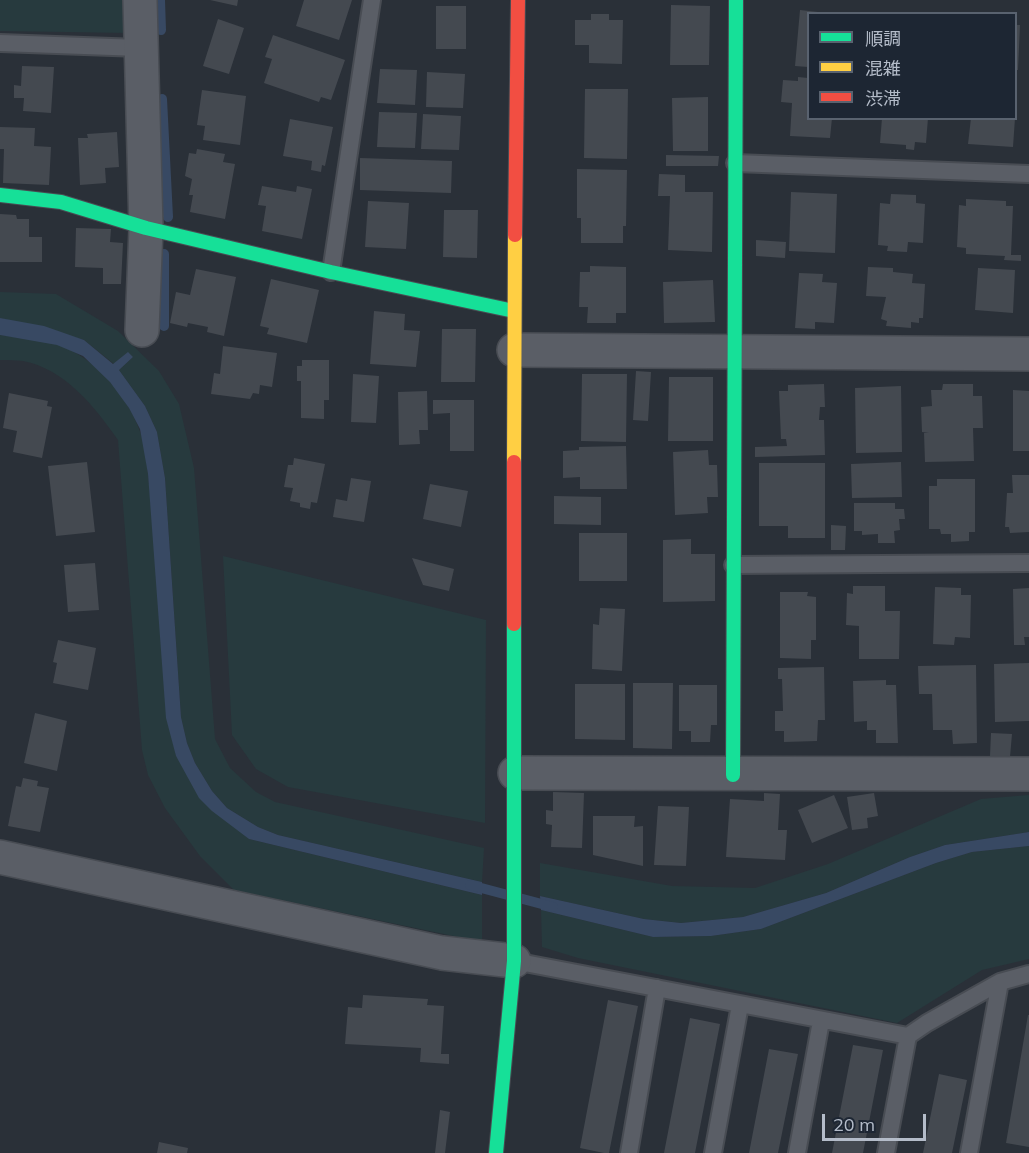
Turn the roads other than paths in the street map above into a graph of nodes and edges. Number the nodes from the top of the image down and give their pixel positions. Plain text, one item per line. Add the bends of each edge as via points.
1 (140, 0) edge
2 (372, 0) edge
3 (518, 0) edge
4 (736, 0) edge
5 (0, 43) edge
6 (140, 48) junction
7 (735, 163) junction
8 (1029, 174) edge
9 (0, 195) edge
10 (146, 228) junction
11 (331, 272) junction
12 (514, 311) junction
13 (142, 330) dead end
14 (514, 350) junction
15 (734, 353) junction
16 (1029, 354) edge
17 (1029, 563) edge
18 (733, 565) junction
19 (515, 772) junction
20 (1029, 774) edge
21 (733, 775) junction
22 (0, 857) edge
23 (514, 961) junction
24 (1029, 974) edge
25 (1000, 982) junction
26 (657, 988) junction
27 (740, 1005) junction
28 (821, 1021) junction
29 (908, 1036) junction
30 (496, 1153) edge
31 (629, 1153) edge
32 (712, 1153) edge
33 (797, 1153) edge
34 (886, 1153) edge
35 (969, 1153) edge

1 - 6 street
2 - 11 lane
3 - 12 street
4 - 7 street
5 - 6 lane
6 - 10 street
7 - 8 lane
7 - 15 street
9 - 10 street via 61,202
10 - 11 street
10 - 13 street
11 - 12 street
12 - 14 street
14 - 15 street
14 - 19 street
15 - 16 street
15 - 18 street
17 - 18 lane
18 - 21 street
19 - 21 street
19 - 23 street
20 - 21 street
22 - 23 street via 442,953
23 - 26 lane
23 - 30 street
24 - 25 lane
25 - 29 lane
25 - 35 lane
26 - 27 lane
26 - 31 lane
27 - 28 lane
27 - 32 lane
28 - 29 lane
28 - 33 lane
29 - 34 lane

